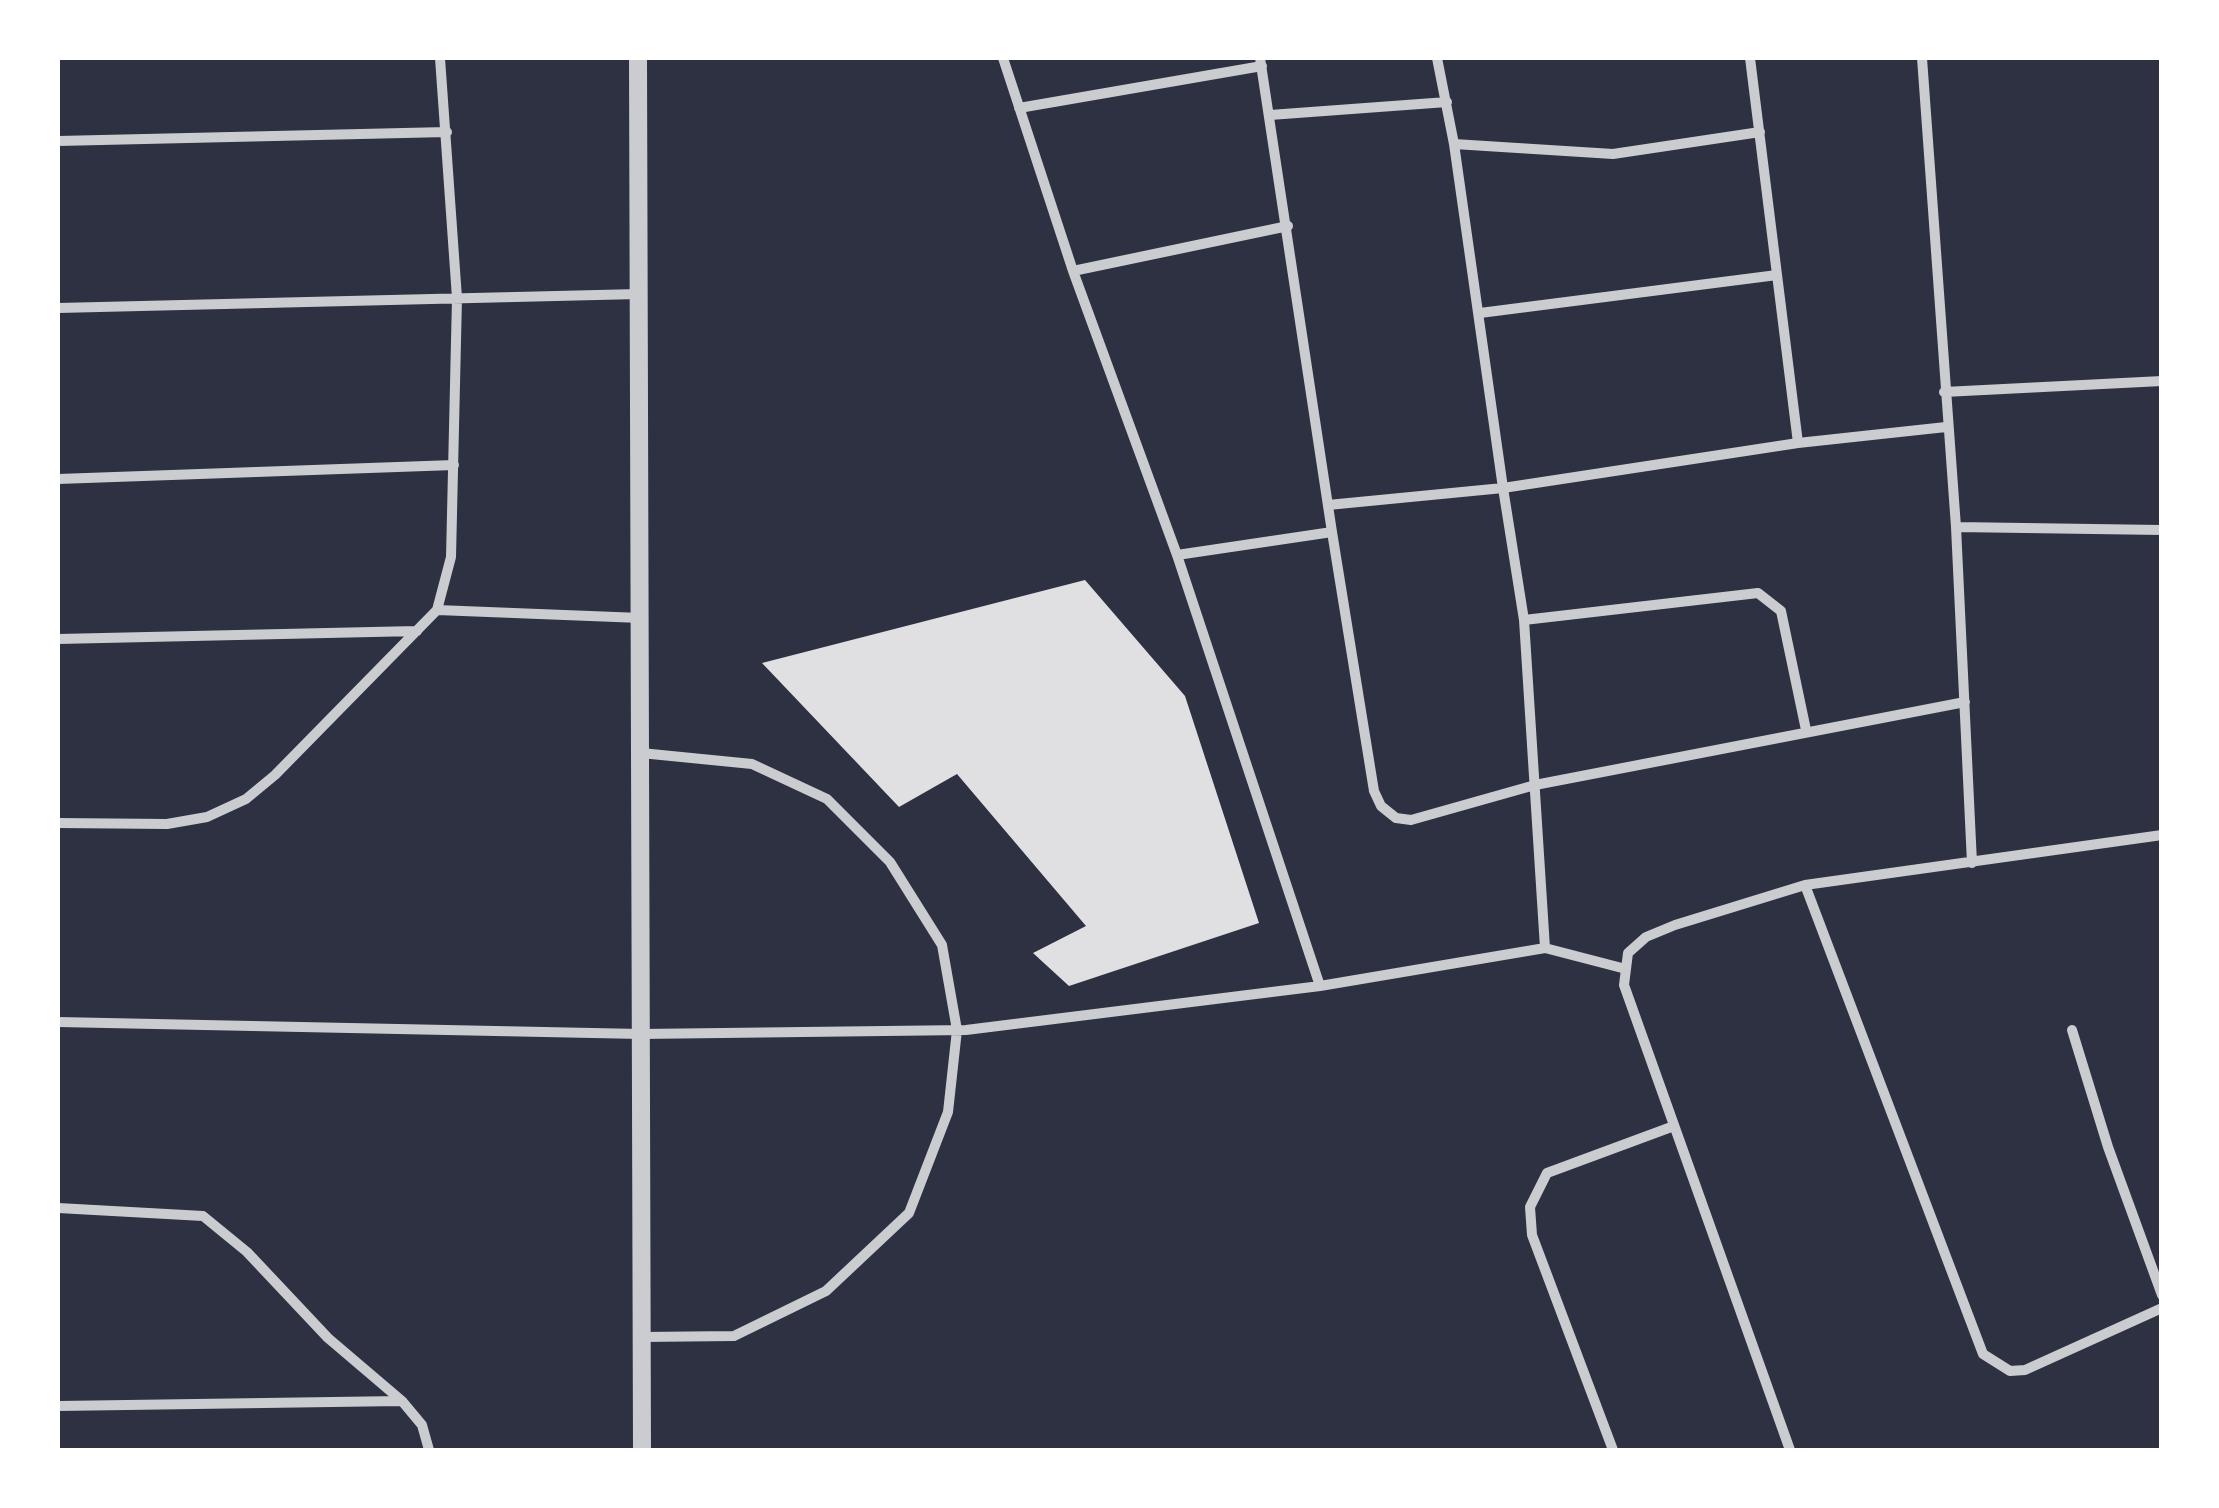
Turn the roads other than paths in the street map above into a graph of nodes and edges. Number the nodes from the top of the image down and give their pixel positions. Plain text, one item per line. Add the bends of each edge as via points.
1 (440, 58) edge
2 (638, 58) edge
3 (1003, 58) edge
4 (1436, 58) edge
5 (1750, 58) edge
6 (1922, 58) edge
7 (1261, 62) edge
8 (1447, 102) junction
9 (1019, 108) junction
10 (1270, 115) junction
11 (446, 132) junction
12 (1760, 132) junction
13 (58, 142) edge
14 (1454, 144) junction
15 (1288, 226) junction
16 (1073, 271) junction
17 (1778, 274) junction
18 (639, 294) junction
19 (457, 298) junction
20 (58, 308) edge
21 (1480, 314) junction
22 (2162, 381) edge
23 (1944, 392) junction
24 (1946, 427) junction
25 (1798, 442) junction
26 (454, 465) junction
27 (58, 478) edge
28 (1503, 488) junction
29 (1328, 506) junction
30 (1956, 527) junction
31 (2162, 530) edge
32 (1332, 532) junction
33 (1177, 556) junction
34 (438, 610) junction
35 (642, 618) junction
36 (1524, 620) junction
37 (418, 631) junction
38 (58, 639) edge
39 (1965, 702) junction
40 (1806, 730) junction
41 (641, 753) junction
42 (1534, 785) junction
43 (58, 823) edge
44 (2162, 835) edge
45 (1972, 863) junction
46 (1805, 885) junction
47 (1545, 948) junction
48 (1622, 968) junction
49 (1320, 986) junction
50 (58, 1022) edge
51 (956, 1030) junction
52 (2072, 1030) dead end
53 (641, 1034) junction
54 (1674, 1126) junction
55 (58, 1208) edge
56 (2162, 1294) edge
57 (2162, 1308) edge
58 (642, 1337) junction
59 (402, 1401) junction
60 (58, 1406) edge
61 (429, 1450) edge
62 (642, 1450) edge
63 (1613, 1450) edge
64 (1790, 1450) edge

1 - 11 street
2 - 18 street
3 - 9 street
4 - 8 street
5 - 12 street
6 - 23 street
7 - 9 street
7 - 10 street
8 - 10 street
8 - 14 street
9 - 16 street
10 - 15 street
11 - 13 street
11 - 19 street
12 - 14 street via 1612,154
12 - 17 street
14 - 21 street
15 - 16 street
15 - 29 street
16 - 33 street
17 - 21 street
17 - 25 street
18 - 19 street
18 - 35 street
19 - 20 street
19 - 26 street
21 - 28 street
22 - 23 street
23 - 24 street
24 - 25 street
24 - 30 street
25 - 28 street
26 - 27 street
26 - 34 street via 451,557
28 - 29 street
28 - 36 street
29 - 32 street
30 - 31 street
30 - 39 street
32 - 33 street
32 - 42 street via 1381,806 1411,820
33 - 49 street
34 - 35 street
34 - 37 street
35 - 41 street
36 - 40 street via 1758,593 1781,611
36 - 42 street
37 - 38 street
37 - 43 street via 246,799 207,817 168,824
39 - 40 street
39 - 45 street
40 - 42 street
41 - 51 street via 752,764 827,800 890,862 942,946
41 - 53 street
42 - 47 street
44 - 45 street
45 - 46 street
46 - 48 street via 1646,937
46 - 57 street via 1983,1354 2010,1371 2025,1370
47 - 48 street
47 - 49 street
48 - 54 street
49 - 51 street
50 - 53 street
51 - 53 street
51 - 58 street via 948,1112 909,1213 826,1292 734,1336
52 - 56 street
53 - 58 street
54 - 63 street via 1547,1173 1530,1207 1532,1236
54 - 64 street
55 - 59 street via 203,1216
58 - 62 street
59 - 60 street
59 - 61 street via 422,1425

